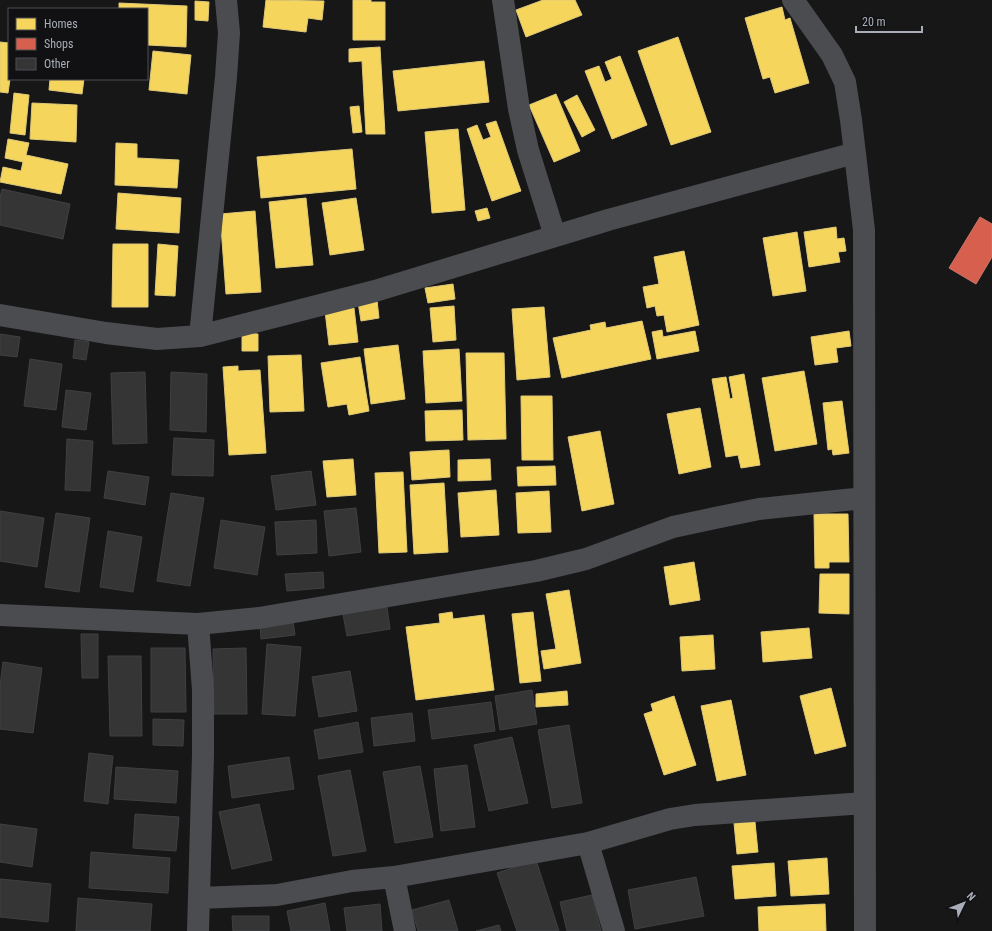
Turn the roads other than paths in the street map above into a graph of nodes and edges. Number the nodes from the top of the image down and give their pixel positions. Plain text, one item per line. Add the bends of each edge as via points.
1 (226, 0) edge
2 (502, 0) edge
3 (792, 0) edge
4 (855, 153) junction
5 (555, 236) junction
6 (0, 315) edge
7 (200, 336) junction
8 (864, 498) junction
9 (0, 615) edge
10 (198, 624) junction
11 (865, 803) junction
12 (588, 843) junction
13 (394, 877) junction
14 (199, 898) junction
15 (198, 931) edge
16 (405, 931) edge
17 (614, 931) edge
18 (865, 931) edge

1 - 7 street via 229,32 227,62
2 - 5 street via 528,150
3 - 4 street via 832,55 845,82
4 - 5 street
4 - 8 street via 864,230
5 - 7 street via 375,291
6 - 7 street via 157,339
8 - 10 street via 759,509 714,518 673,528 586,558 536,571 259,618
8 - 11 street
9 - 10 street
10 - 14 street via 203,690
11 - 12 street via 695,815 670,819
11 - 18 street
12 - 13 street
12 - 17 street
13 - 14 street via 352,881 277,895
13 - 16 street
14 - 15 street

